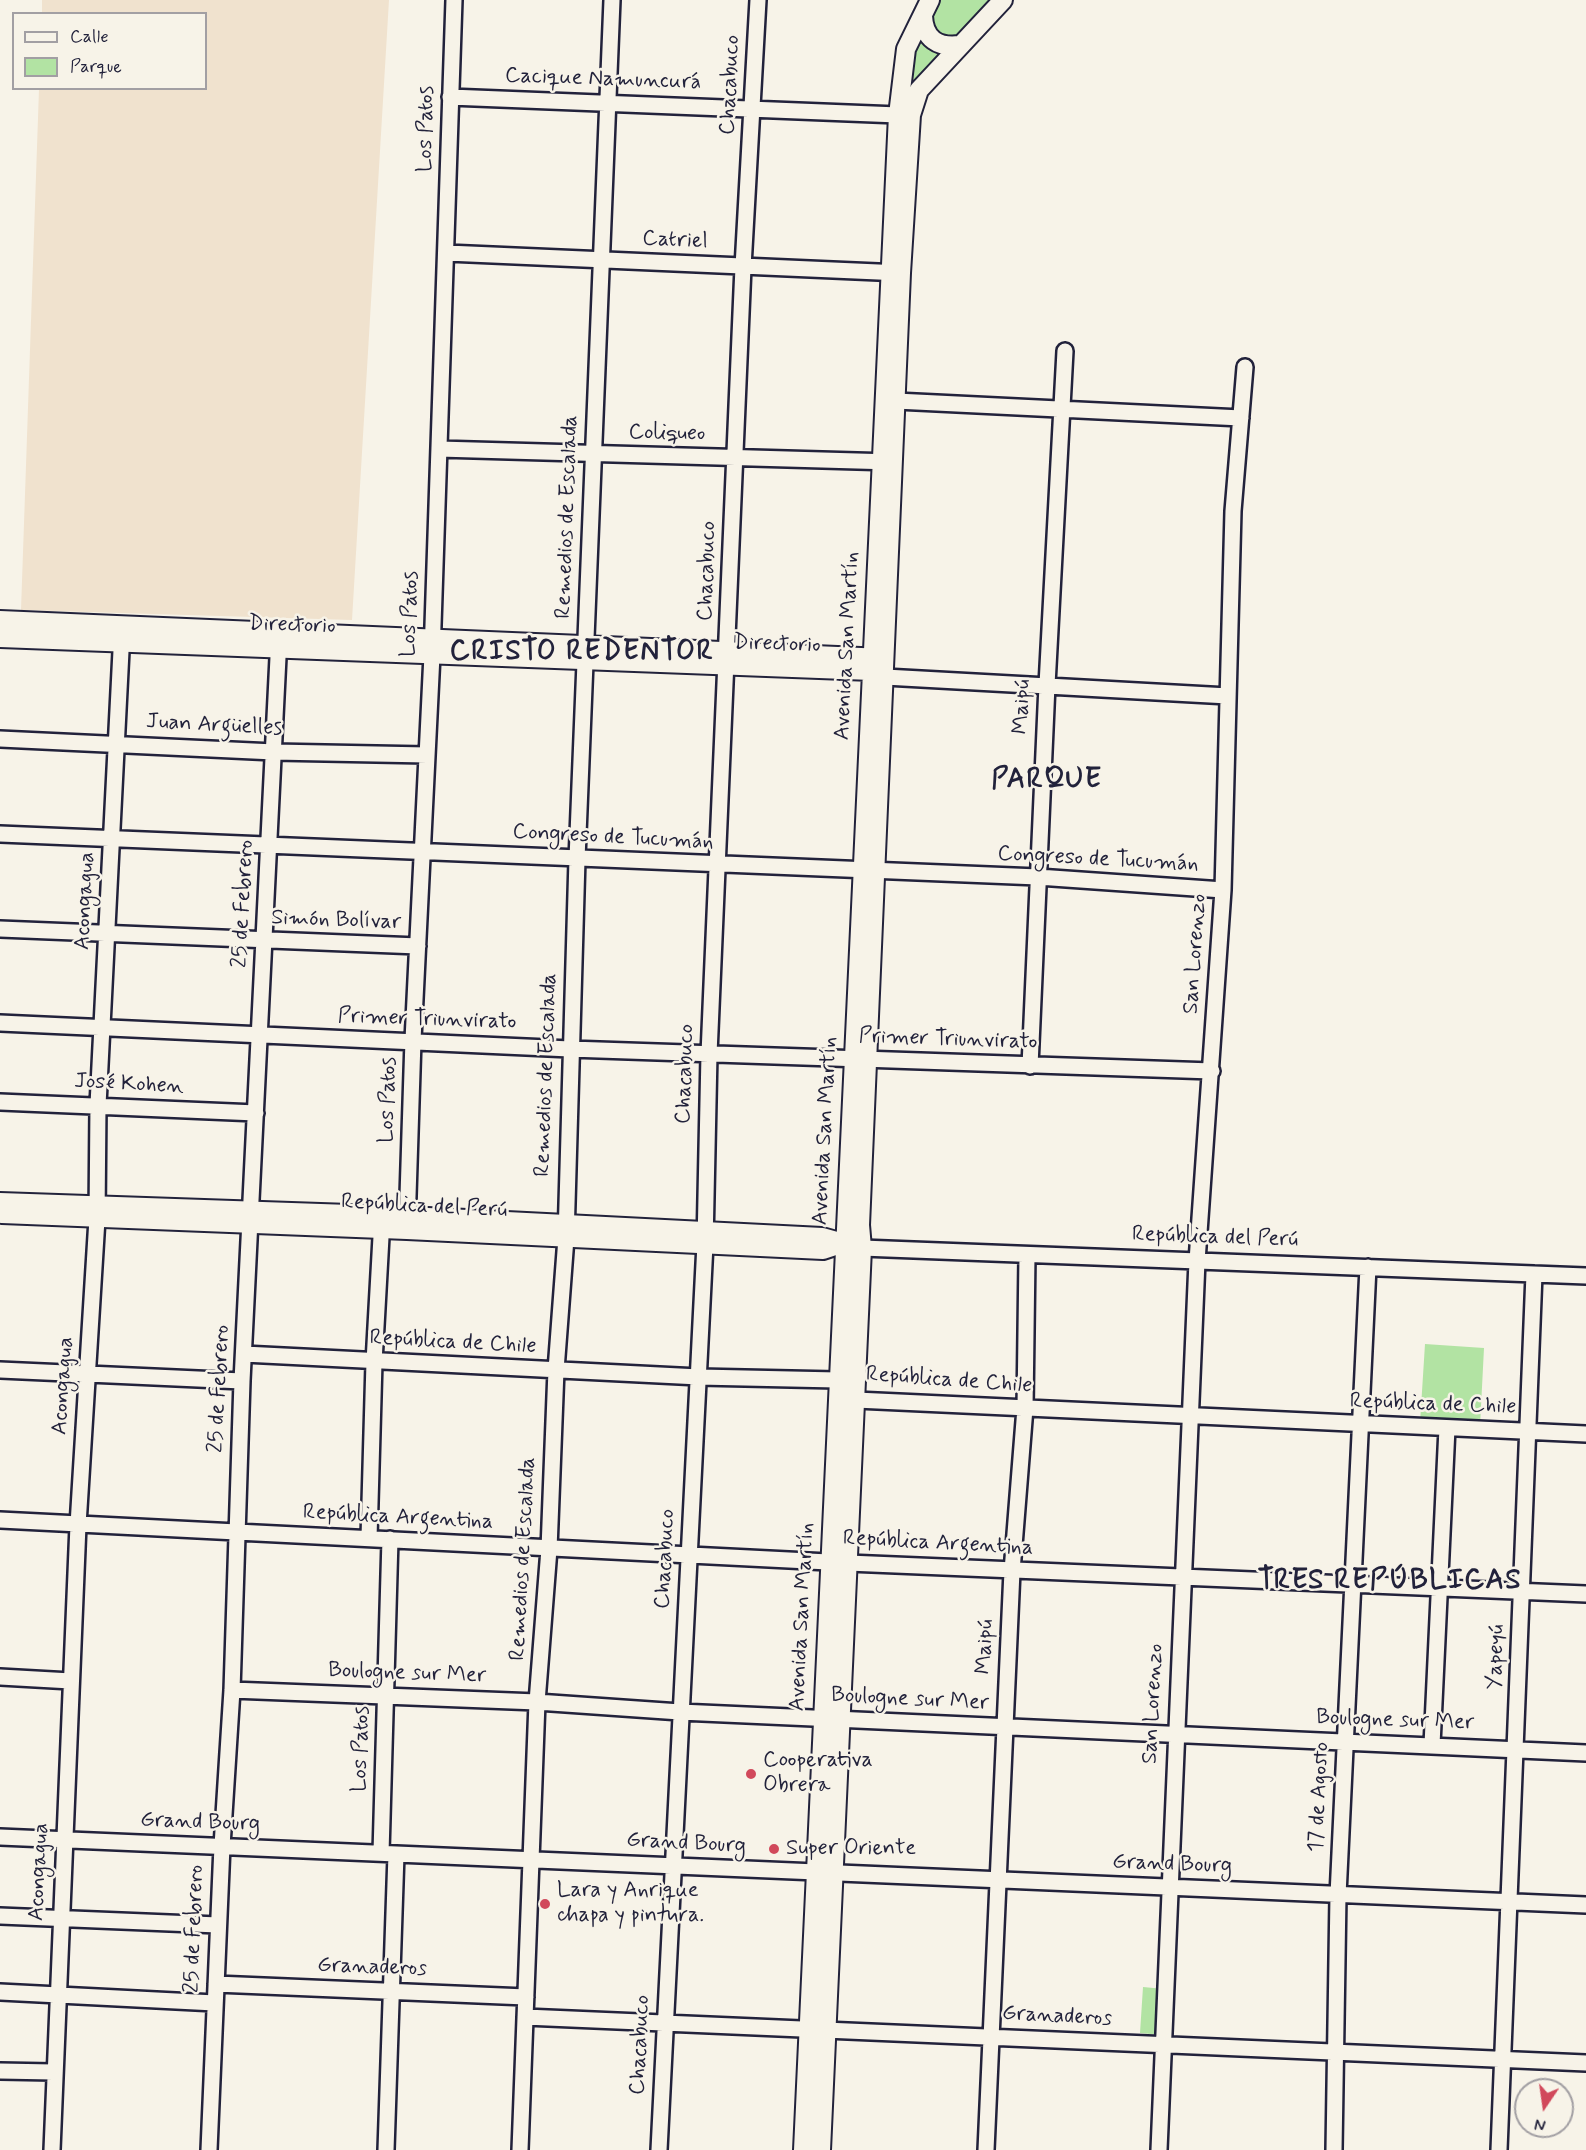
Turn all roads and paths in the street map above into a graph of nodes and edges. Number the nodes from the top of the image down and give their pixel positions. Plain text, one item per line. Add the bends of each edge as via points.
1 (454, 0) edge
2 (612, 0) edge
3 (758, 0) edge
4 (1003, 0) edge
5 (926, 8) edge
6 (960, 45) junction
7 (450, 97) junction
8 (608, 103) junction
9 (752, 108) junction
10 (904, 115) junction
11 (447, 253) junction
12 (601, 260) junction
13 (743, 267) junction
14 (895, 273) junction
15 (1065, 351) dead end
16 (1245, 367) dead end
17 (896, 401) junction
18 (1061, 410) junction
19 (1241, 418) junction
20 (439, 449) junction
21 (594, 455) junction
22 (735, 458) junction
23 (887, 462) junction
24 (0, 620) edge
25 (122, 634) junction
26 (432, 637) junction
27 (0, 638) edge
28 (279, 640) junction
29 (585, 652) junction
30 (432, 656) junction
31 (727, 659) junction
32 (879, 666) junction
33 (1047, 685) junction
34 (1228, 696) junction
35 (0, 739) edge
36 (116, 744) junction
37 (274, 752) junction
38 (427, 755) junction
39 (0, 834) edge
40 (112, 840) junction
41 (269, 847) junction
42 (424, 853) junction
43 (577, 859) junction
44 (717, 866) junction
45 (869, 871) junction
46 (1038, 878) junction
47 (1223, 890) junction
48 (0, 929) edge
49 (107, 934) junction
50 (265, 942) junction
51 (418, 946) junction
52 (0, 1023) edge
53 (102, 1028) junction
54 (260, 1036) junction
55 (413, 1040) junction
56 (570, 1049) junction
57 (709, 1054) junction
58 (861, 1060) junction
59 (1030, 1066) junction
60 (1212, 1071) junction
61 (0, 1102) edge
62 (98, 1106) junction
63 (256, 1113) junction
64 (0, 1202) edge
65 (97, 1212) junction
66 (0, 1214) edge
67 (251, 1218) junction
68 (383, 1222) junction
69 (407, 1223) junction
70 (566, 1231) junction
71 (705, 1237) junction
72 (844, 1243) junction
73 (862, 1248) junction
74 (1027, 1255) junction
75 (1197, 1261) junction
76 (1368, 1267) junction
77 (1534, 1274) junction
78 (1586, 1276) edge
79 (244, 1354) junction
80 (374, 1362) junction
81 (0, 1370) edge
82 (556, 1370) junction
83 (87, 1375) junction
84 (699, 1377) junction
85 (837, 1380) junction
86 (242, 1381) junction
87 (856, 1400) junction
88 (1025, 1408) junction
89 (1190, 1416) junction
90 (1361, 1425) junction
91 (1447, 1428) junction
92 (1529, 1431) junction
93 (1586, 1434) edge
94 (0, 1520) edge
95 (78, 1525) junction
96 (236, 1534) junction
97 (369, 1538) junction
98 (390, 1539) junction
99 (549, 1549) junction
100 (689, 1556) junction
101 (839, 1563) junction
102 (1012, 1571) junction
103 (1183, 1578) junction
104 (1353, 1585) junction
105 (1439, 1588) junction
106 (1522, 1592) junction
107 (1586, 1594) edge
108 (0, 1677) edge
109 (71, 1681) junction
110 (232, 1690) junction
111 (386, 1696) junction
112 (537, 1702) junction
113 (680, 1712) junction
114 (822, 1718) junction
115 (842, 1718) junction
116 (1005, 1727) junction
117 (1176, 1735) junction
118 (1345, 1741) junction
119 (1432, 1745) junction
120 (1516, 1748) junction
121 (1586, 1753) edge
122 (0, 1837) edge
123 (64, 1840) junction
124 (222, 1846) junction
125 (381, 1853) junction
126 (396, 1854) junction
127 (530, 1860) junction
128 (672, 1866) junction
129 (815, 1872) junction
130 (834, 1873) junction
131 (998, 1880) junction
132 (1169, 1887) junction
133 (1338, 1895) junction
134 (1509, 1902) junction
135 (1586, 1905) edge
136 (0, 1916) edge
137 (60, 1918) junction
138 (218, 1925) junction
139 (216, 1984) junction
140 (0, 1992) edge
141 (390, 1992) junction
142 (56, 1994) junction
143 (526, 1997) junction
144 (215, 2002) junction
145 (525, 2017) junction
146 (664, 2024) junction
147 (808, 2029) junction
148 (827, 2030) junction
149 (991, 2036) junction
150 (1162, 2045) junction
151 (1334, 2053) junction
152 (1502, 2060) junction
153 (1586, 2063) edge
154 (0, 2071) edge
155 (53, 2072) junction
156 (52, 2150) edge
157 (209, 2150) edge
158 (386, 2150) edge
159 (520, 2150) edge
160 (659, 2150) edge
161 (802, 2150) edge
162 (821, 2150) edge
163 (986, 2150) edge
164 (1159, 2150) edge
165 (1334, 2150) edge
166 (1499, 2150) edge

1 - 7 street, Los Patos
2 - 8 street, Remedios de Escalada
3 - 9 street, Chacabuco
4 - 6 main road
5 - 6 main road via 923,27 930,39 949,46
5 - 10 main road via 906,49
6 - 10 main road via 919,90
7 - 8 street, Cacique Namuncurá
7 - 11 street, Los Patos
8 - 9 street, Cacique Namuncurá
8 - 12 street, Remedios de Escalada
9 - 10 street, Cacique Namuncurá
9 - 13 street, Chacabuco
10 - 14 main road, Avenida San Martín
11 - 12 street, Catriel
11 - 20 street, Los Patos
12 - 13 street, Catriel
12 - 21 street, Remedios de Escalada
13 - 14 street, Catriel
13 - 22 street, Chacabuco
14 - 17 main road, Avenida San Martín
14 - 23 main road, Avenida San Martín
15 - 18 street, Maipú
16 - 19 street, San Lorenzo
17 - 18 street
17 - 23 main road, Avenida San Martín
18 - 19 street
18 - 33 street, Maipú
19 - 34 street, San Lorenzo via 1233,511
20 - 21 street, Coliqueo
20 - 26 street, Los Patos
21 - 22 street, Coliqueo
21 - 29 street, Remedios de Escalada
22 - 23 street, Coliqueo
22 - 31 street, Chacabuco
23 - 32 main road, Avenida San Martín
24 - 25 main road, Directorio
25 - 27 main road, Directorio
25 - 28 main road, Directorio
25 - 36 street, Acongagua
26 - 28 main road, Directorio
26 - 29 main road, Directorio
26 - 30 street, Los Patos
28 - 30 main road, Directorio
28 - 37 street, 25 de Febrero
29 - 30 main road, Directorio
29 - 31 main road, Directorio
29 - 43 street, Remedios de Escalada
30 - 38 street, Los Patos
31 - 32 main road, Directorio
31 - 44 street, Chacabuco
32 - 33 street, Directorio
32 - 45 main road, Avenida San Martín
33 - 34 street, Directorio
33 - 46 street, Maipú
34 - 47 street, San Lorenzo
35 - 36 street, Juan Argüelles
36 - 37 street, Juan Argüelles
36 - 40 street, Acongagua
37 - 38 street, Juan Argüelles
37 - 41 street, 25 de Febrero
38 - 42 street, Los Patos
39 - 40 street, Congreso de Tucumán
40 - 41 street, Congreso de Tucumán
40 - 49 street, Acongagua
41 - 42 street, Congreso de Tucumán
41 - 50 street, 25 de Febrero
42 - 43 street, Congreso de Tucumán
42 - 51 street, Los Patos
43 - 44 street, Congreso de Tucumán
43 - 56 street, Remedios de Escalada
44 - 45 street, Congreso de Tucumán
44 - 57 street, Chacabuco
45 - 46 street, Congreso de Tucumán
45 - 58 main road, Avenida San Martín
46 - 47 street, Congreso de Tucumán
46 - 59 street, Maipú
47 - 60 street, San Lorenzo
48 - 49 street, Simón Bolívar
49 - 50 street, Simón Bolívar
49 - 53 street, Acongagua
50 - 51 street, Simón Bolívar
50 - 54 street, 25 de Febrero
51 - 55 street, Los Patos
52 - 53 street, Primer Triunvirato
53 - 54 street, Primer Triunvirato
53 - 62 street, Acongagua
54 - 55 street, Primer Triunvirato
54 - 63 street, 25 de Febrero
55 - 56 street, Primer Triunvirato
55 - 69 street, Los Patos
56 - 57 street, Primer Triunvirato
56 - 70 street, Remedios de Escalada
57 - 58 street, Primer Triunvirato
57 - 71 street, Chacabuco
58 - 59 street, Primer Triunvirato
58 - 72 main road, Avenida San Martín
58 - 73 main road, Avenida San Martín
59 - 60 street, Primer Triunvirato
60 - 75 street, San Lorenzo
61 - 62 street, José Kohen
62 - 63 street, José Kohen
62 - 65 street, Acongagua
63 - 67 street, 25 de Febrero
64 - 65 main road, República del Perú
65 - 66 main road, República del Perú
65 - 67 main road, República del Perú
65 - 83 street, Acongagua
67 - 68 main road, República del Perú
67 - 79 street, 25 de Febrero
68 - 69 main road, República del Perú
68 - 80 street
69 - 70 main road, República del Perú
70 - 71 main road, República del Perú
70 - 82 street, Remedios de Escalada
71 - 72 main road, República del Perú via 822,1237
71 - 84 street, Chacabuco
72 - 73 main road, República del Perú
72 - 85 main road, Avenida San Martín
73 - 74 street, República del Perú
73 - 87 main road, Avenida San Martín
74 - 75 street, República del Perú
74 - 88 street, Maipú
75 - 76 street, República del Perú
75 - 89 street, San Lorenzo
76 - 77 street, República del Perú
76 - 90 street, 17 de Agosto
77 - 78 street, República del Perú
77 - 92 street, Yapeyú
79 - 80 street, República de Chile
79 - 86 street, 25 de Febrero
80 - 82 street, República de Chile
80 - 97 street
81 - 83 street
82 - 84 street, República de Chile
82 - 99 street, Remedios de Escalada
83 - 86 street
83 - 95 street, Acongagua
84 - 85 street, República de Chile
84 - 100 street, Chacabuco
85 - 87 street, República de Chile
85 - 101 main road, Avenida San Martín
86 - 96 street, 25 de Febrero
87 - 88 street, República de Chile
87 - 101 main road, Avenida San Martín
88 - 89 street, República de Chile
88 - 102 street, Maipú
89 - 90 street, República de Chile
89 - 103 street, San Lorenzo
90 - 91 street, República de Chile
90 - 104 street, 17 de Agosto
91 - 92 street, República de Chile
91 - 105 street
92 - 93 street, República de Chile
92 - 106 street, Yapeyú
94 - 95 street, República Argentina
95 - 96 street, República Argentina
95 - 109 street, Acongagua
96 - 97 street, República Argentina
96 - 110 street, 25 de Febrero
97 - 98 street, República Argentina
98 - 99 street, República Argentina
98 - 111 street, Los Patos
99 - 100 street, República Argentina
99 - 112 street, Remedios de Escalada
100 - 101 street, República Argentina
100 - 113 street, Chacabuco
101 - 102 street, República Argentina
101 - 114 main road, Avenida San Martín
101 - 115 main road, Avenida San Martín
102 - 103 street, República Argentina
102 - 116 street, Maipú
103 - 104 street, República Argentina
103 - 117 street, San Lorenzo
104 - 105 street, República Argentina
104 - 118 street, 17 de Agosto
105 - 106 street, República Argentina
105 - 119 street
106 - 107 street, República Argentina
106 - 120 street, Yapeyú
108 - 109 street
109 - 123 street, Acongagua
110 - 111 street, Boulogne sur Mer
110 - 124 street, 25 de Febrero
111 - 112 street, Boulogne sur Mer
111 - 125 street, Los Patos
112 - 113 street, Boulogne sur Mer
112 - 127 street, Remedios de Escalada
113 - 114 street, Boulogne sur Mer
113 - 128 street, Chacabuco
114 - 115 street, Boulogne sur Mer
114 - 129 main road, Avenida San Martín
115 - 116 street, Boulogne sur Mer
115 - 130 main road, Avenida San Martín
116 - 117 street, Boulogne sur Mer
116 - 131 street, Maipú
117 - 118 street, Boulogne sur Mer
117 - 132 street, San Lorenzo
118 - 119 street, Boulogne sur Mer
118 - 133 street, 17 de Agosto
119 - 120 street, Boulogne sur Mer
120 - 121 street, Boulogne sur Mer
120 - 134 street, Yapeyú
122 - 123 street, Grand Bourg
123 - 124 street, Grand Bourg
123 - 137 street, Acongagua
124 - 125 street, Grand Bourg
124 - 138 street, 25 de Febrero
125 - 126 street, Grand Bourg
126 - 127 street, Grand Bourg
126 - 141 street
127 - 128 street, Grand Bourg
127 - 143 street, Remedios de Escalada
128 - 129 street, Grand Bourg
128 - 146 street, Chacabuco
129 - 130 street, Grand Bourg
129 - 147 main road, Avenida San Martín
130 - 131 street, Grand Bourg
130 - 148 main road, Avenida San Martín
131 - 132 street, Grand Bourg
131 - 149 street, Maipú
132 - 133 street, Grand Bourg
132 - 150 street, San Lorenzo
133 - 134 street, Grand Bourg
133 - 151 street, 17 de Agosto
134 - 135 street, Grand Bourg
134 - 152 street, Yapeyú
136 - 137 street
137 - 138 street
137 - 142 street, Acongagua
138 - 139 street, 25 de Febrero
139 - 141 street, Granaderos
139 - 144 street, 25 de Febrero
140 - 142 street
141 - 143 street, Granaderos
141 - 158 street
142 - 144 street
142 - 155 street, Acongagua
143 - 145 street, Remedios de Escalada
144 - 157 street, 25 de Febrero
145 - 146 street, Granaderos
145 - 159 street, Remedios de Escalada
146 - 147 street, Granaderos
146 - 160 street, Chacabuco
147 - 148 street, Granaderos
147 - 161 main road, Avenida San Martín
148 - 149 street, Granaderos
148 - 162 main road, Avenida San Martín
149 - 150 street, Granaderos
149 - 163 street, Maipú
150 - 151 street, Granaderos
150 - 164 street, San Lorenzo
151 - 152 street, Granaderos
151 - 165 street, 17 de Agosto
152 - 153 street, Granaderos
152 - 166 street, Yapeyú
154 - 155 street
155 - 156 street, Acongagua

